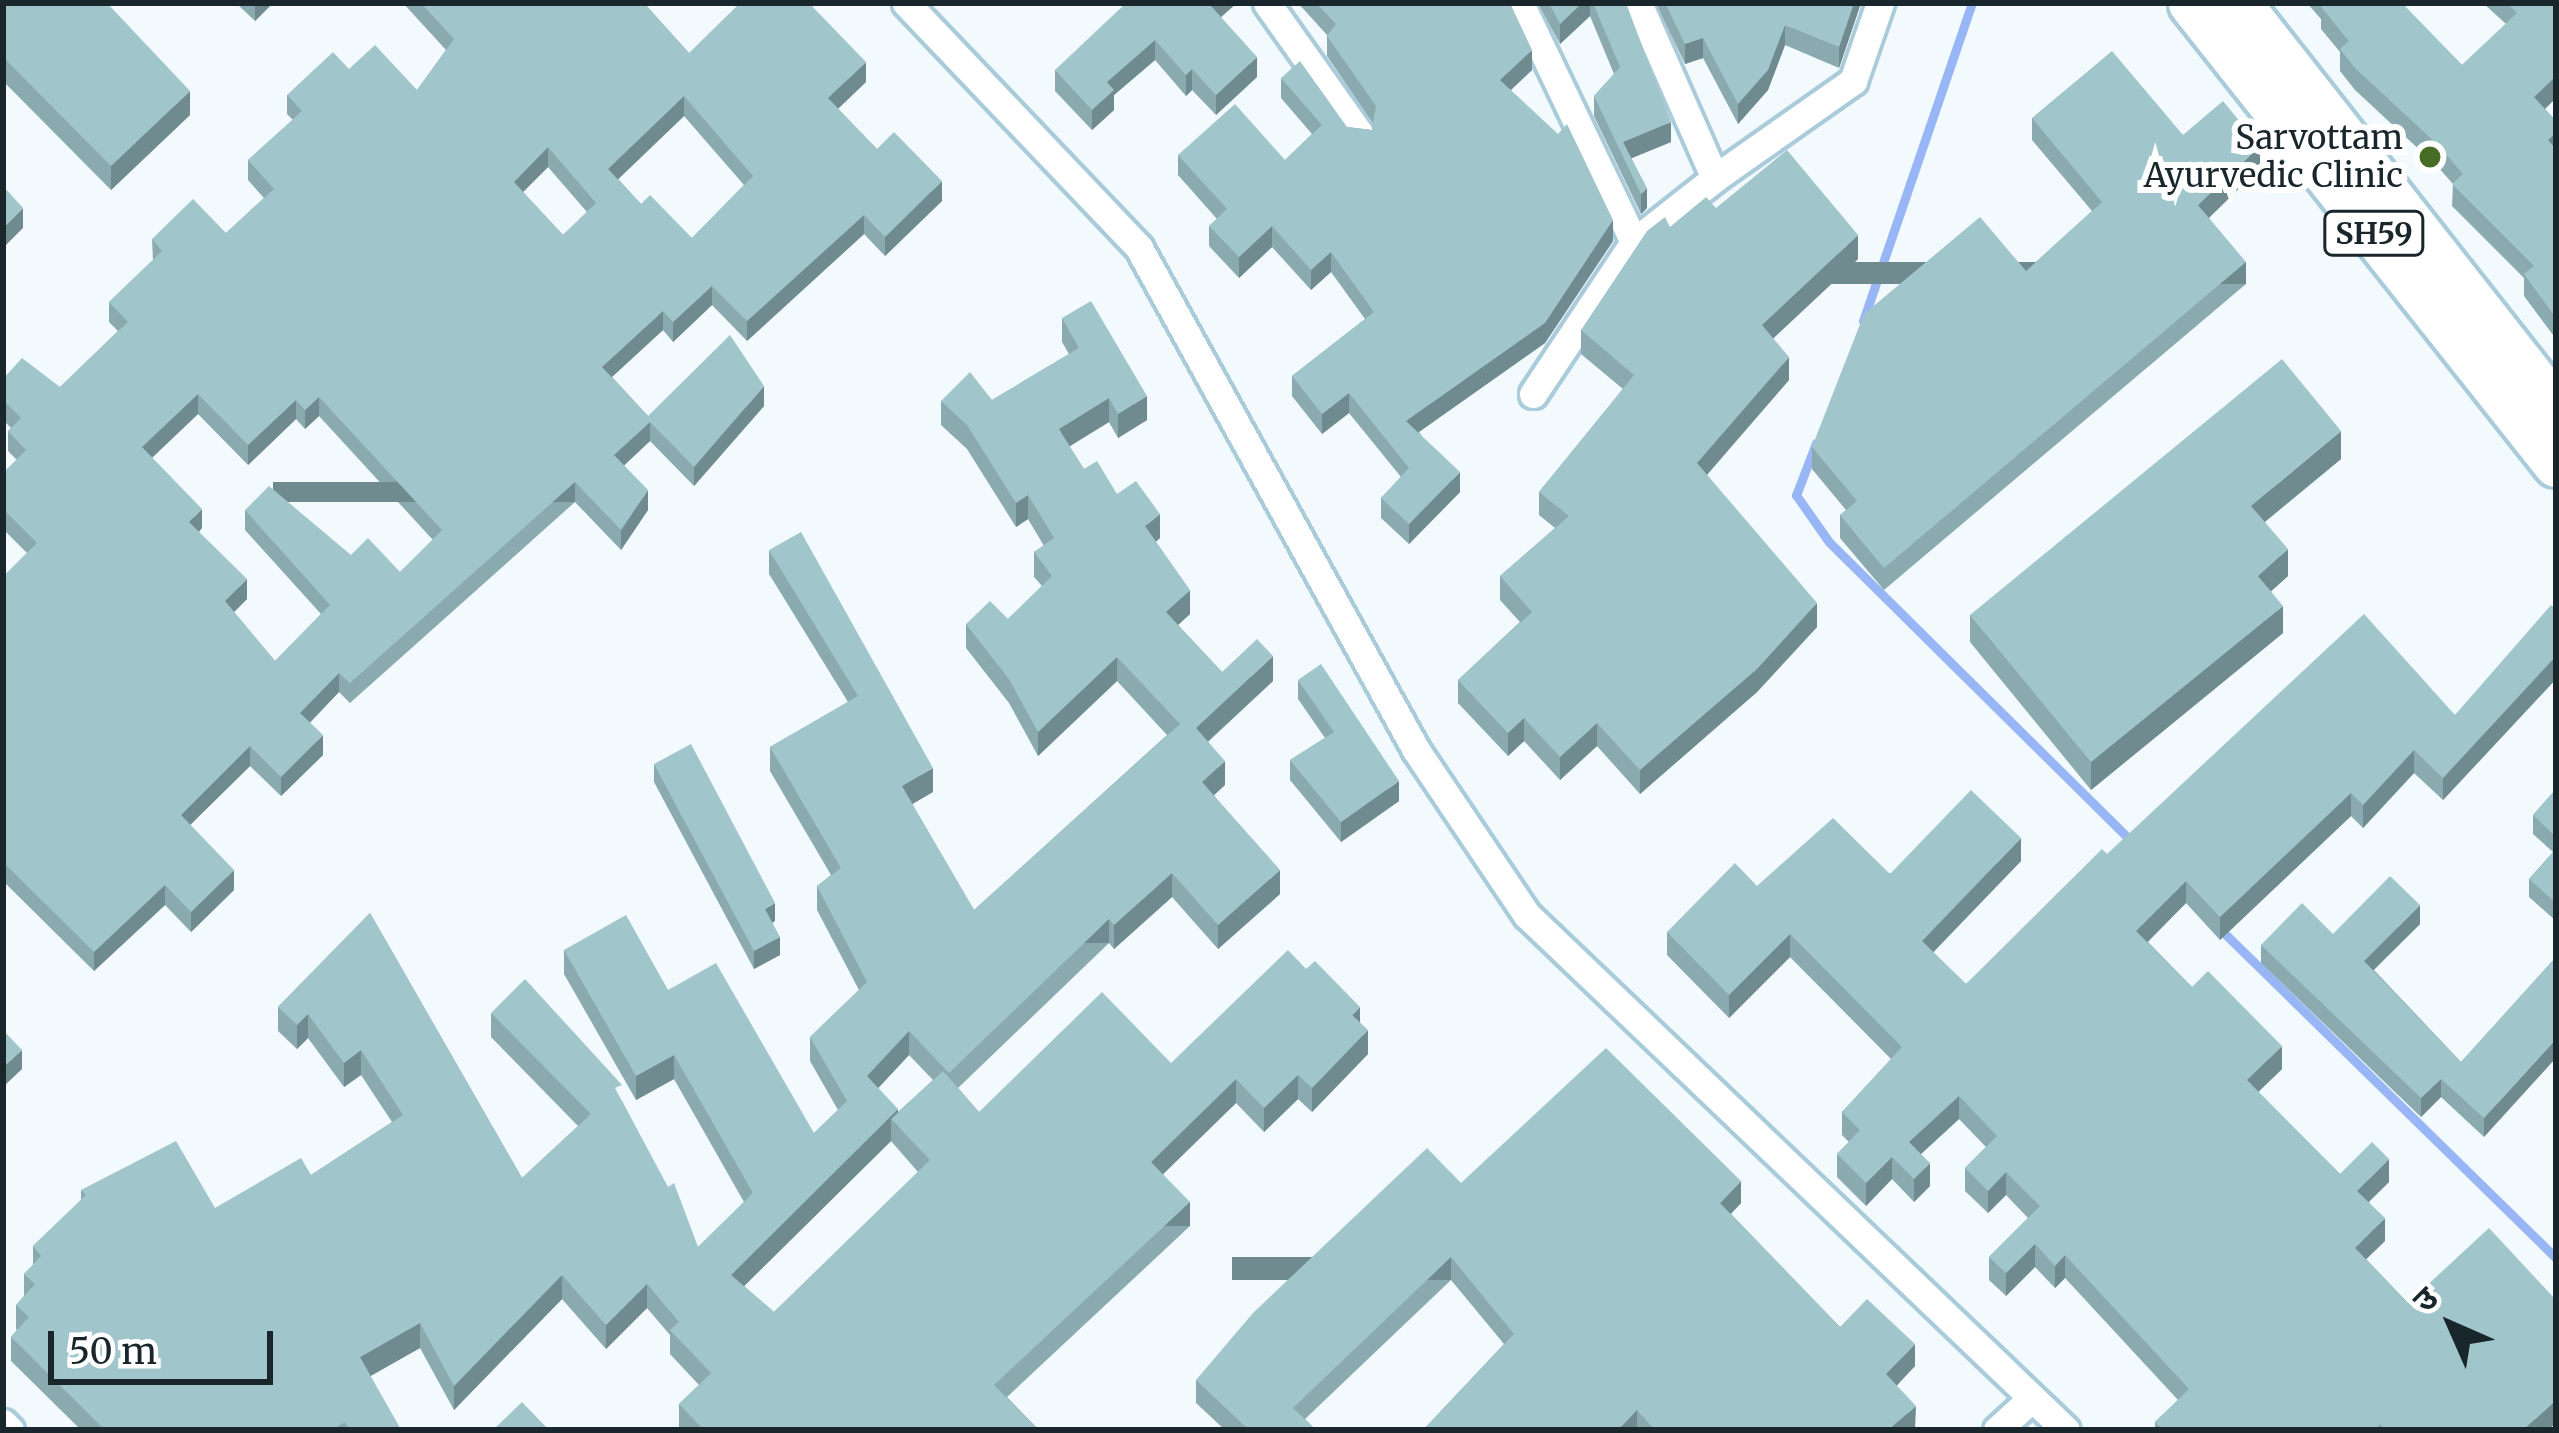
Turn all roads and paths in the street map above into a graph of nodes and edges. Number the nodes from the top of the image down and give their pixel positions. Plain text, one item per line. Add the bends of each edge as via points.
1 (907, 3) edge
2 (1267, 3) edge
3 (1520, 3) edge
4 (1638, 3) edge
5 (1880, 3) edge
6 (2191, 3) edge
7 (2238, 3) edge
8 (1361, 136) edge
9 (1715, 178) junction
10 (1634, 242) junction
11 (1533, 394) dead end
12 (2556, 409) edge
13 (2556, 464) edge
14 (2032, 1398) junction
15 (3, 1424) edge
16 (10, 1430) edge
17 (1997, 1430) edge
18 (2066, 1430) edge

1 - 14 street via 1139,248 1416,750 1527,915
2 - 8 street
3 - 10 street
4 - 9 street
5 - 9 street via 1853,81
6 - 13 main road, SH59
7 - 12 main road, SH59
9 - 10 street
10 - 11 street
14 - 17 street
14 - 18 street
15 - 16 street

